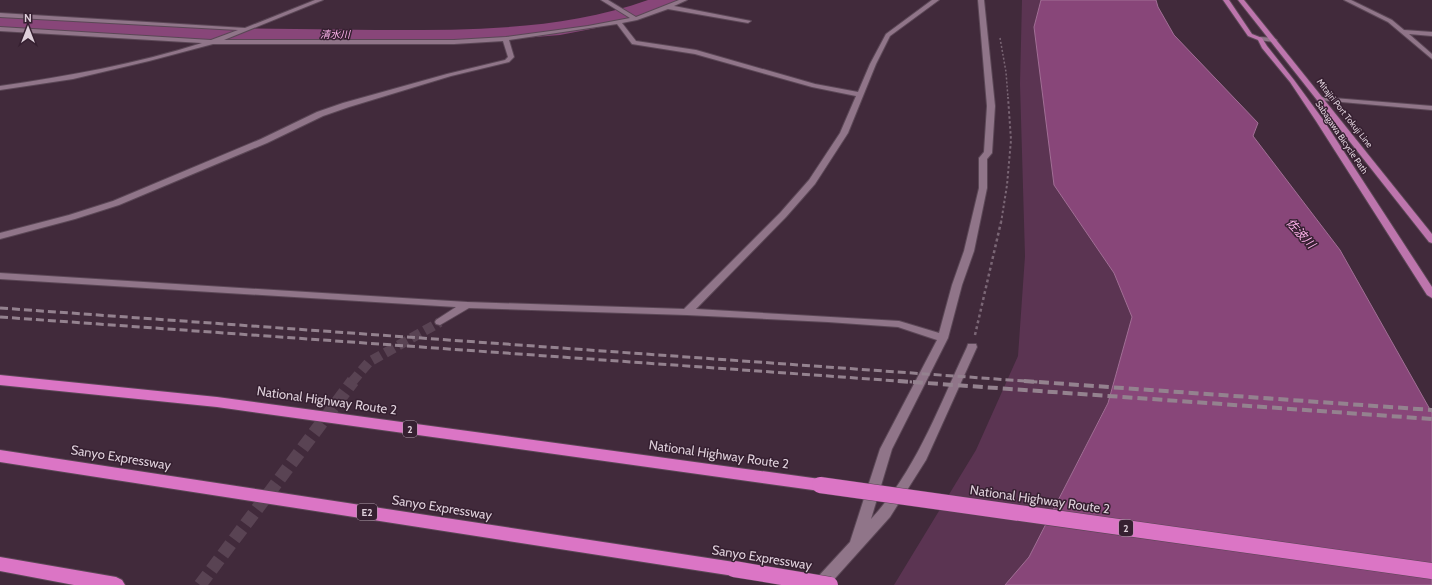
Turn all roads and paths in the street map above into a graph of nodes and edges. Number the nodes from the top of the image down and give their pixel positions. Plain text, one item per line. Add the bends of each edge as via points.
1 (320, 0) edge
2 (604, 0) edge
3 (684, 0) edge
4 (936, 0) edge
5 (981, 0) edge
6 (1226, 0) edge
7 (1241, 0) edge
8 (1348, 0) edge
9 (668, 7) junction
10 (0, 15) edge
11 (633, 18) junction
12 (748, 21) dead end
13 (618, 22) junction
14 (0, 29) edge
15 (244, 30) junction
16 (1403, 32) junction
17 (1432, 34) edge
18 (1260, 38) junction
19 (506, 40) junction
20 (1274, 40) junction
21 (211, 42) junction
22 (1432, 57) edge
23 (0, 88) edge
24 (862, 95) junction
25 (1321, 99) junction
26 (1432, 108) edge
27 (0, 236) edge
28 (1432, 240) edge
29 (0, 276) edge
30 (1432, 295) edge
31 (467, 305) junction
32 (687, 312) junction
33 (440, 322) tunnel mouth
34 (943, 338) junction
35 (972, 347) dead end
36 (0, 380) edge
37 (0, 456) edge
38 (856, 546) junction
39 (0, 564) edge
40 (1432, 571) edge
41 (116, 585) edge
42 (820, 585) edge
43 (830, 585) edge

1 - 15 street
2 - 11 street
3 - 9 street
4 - 24 street via 888,35
5 - 34 street via 991,106 988,153 983,158 983,188 969,251
6 - 18 main road, Sabagawa Bicycle Path via 1250,35
7 - 20 main road, Mitajiri Port Tokuji Line
8 - 16 street via 1384,17
9 - 11 street
9 - 12 street
10 - 15 street
11 - 13 street
13 - 19 street
13 - 24 street via 634,42 696,52 814,86
14 - 21 street
15 - 21 street
16 - 17 street
16 - 22 street
18 - 20 street
18 - 30 main road, Sabagawa Bicycle Path via 1320,122
19 - 21 street
19 - 27 street via 510,57 507,62 449,75 346,105 116,203 72,218
20 - 25 main road, Mitajiri Port Tokuji Line
21 - 23 street via 73,77
24 - 32 street via 844,133 812,182 784,215
25 - 26 street
25 - 28 main road, Mitajiri Port Tokuji Line
29 - 31 street
31 - 32 street
31 - 33 street
32 - 34 street via 899,324
34 - 38 street via 886,449
35 - 38 street via 922,457 885,513
36 - 40 highway, National Highway Route 2 / 2, bridge via 217,402
37 - 43 highway, Sanyo Expressway / E2, bridge
38 - 42 street
39 - 41 highway

